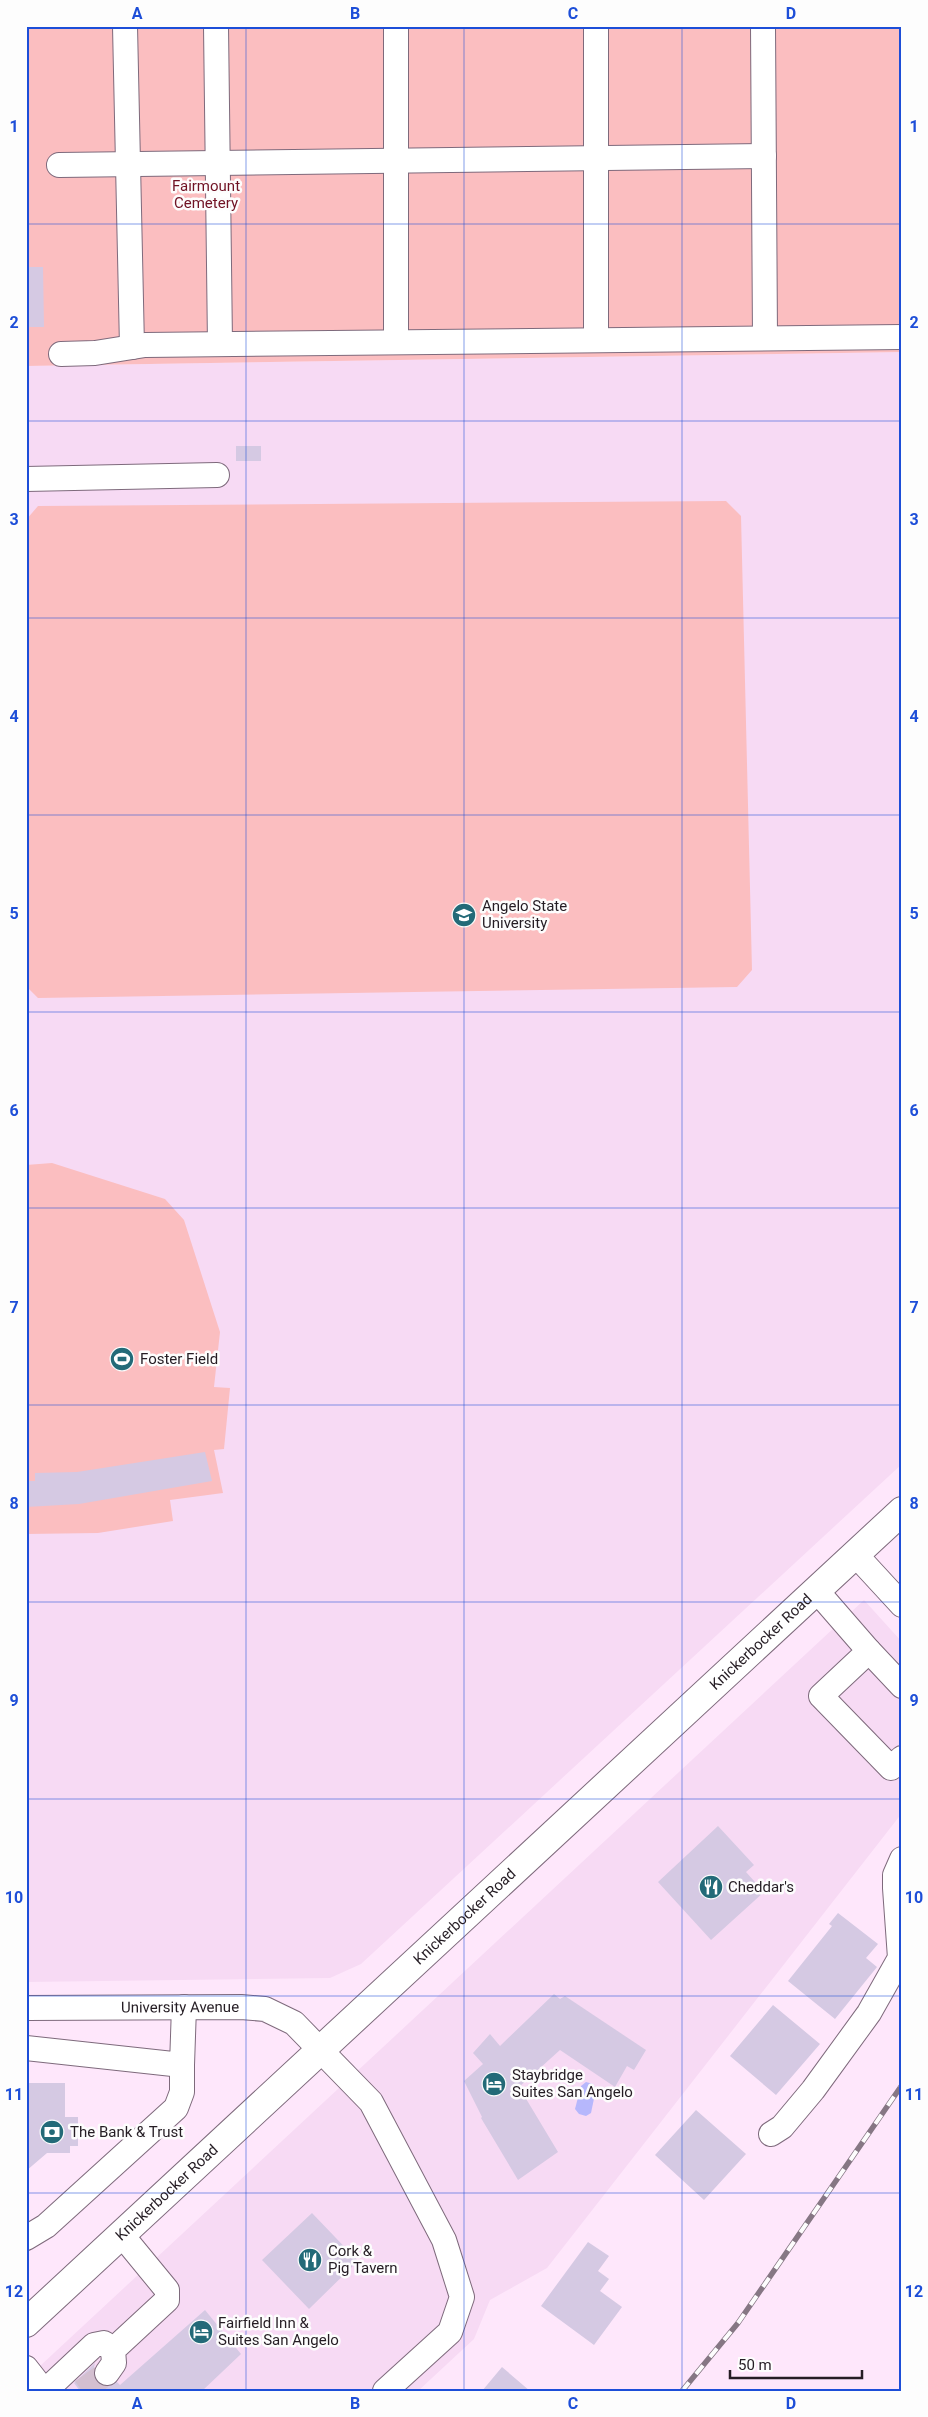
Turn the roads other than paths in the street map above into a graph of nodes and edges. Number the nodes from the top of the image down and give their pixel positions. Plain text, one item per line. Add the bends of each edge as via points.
1 (125, 26) edge
2 (216, 26) edge
3 (396, 26) edge
4 (596, 26) edge
5 (763, 26) edge
6 (764, 156) junction
7 (596, 158) junction
8 (396, 161) junction
9 (218, 163) junction
10 (128, 164) junction
11 (59, 165) dead end
12 (902, 337) edge
13 (765, 338) junction
14 (596, 340) junction
15 (396, 342) junction
16 (220, 344) junction
17 (132, 347) junction
18 (61, 354) dead end
19 (217, 475) dead end
20 (26, 479) edge
21 (902, 1511) edge
22 (855, 1554) junction
23 (816, 1590) junction
24 (902, 1605) edge
25 (869, 1651) junction
26 (902, 1686) edge
27 (896, 1763) edge
28 (902, 1859) edge
29 (184, 2007) junction
30 (26, 2008) edge
31 (26, 2048) edge
32 (320, 2049) junction
33 (182, 2065) junction
34 (771, 2134) dead end
35 (121, 2234) junction
36 (26, 2238) edge
37 (26, 2323) edge
38 (113, 2350) junction
39 (26, 2368) edge
40 (107, 2373) tunnel mouth
41 (45, 2391) edge
42 (385, 2391) edge

1 - 10 street
2 - 9 street
3 - 8 street
4 - 7 street
5 - 6 street
6 - 7 street
6 - 13 street
7 - 8 street
7 - 14 street
8 - 9 street
8 - 15 street
9 - 10 street
9 - 16 street
10 - 11 street
10 - 17 street
12 - 13 street
13 - 14 street
14 - 15 street
15 - 16 street
16 - 17 street
17 - 18 street via 95,354
19 - 20 street
21 - 22 main road, Knickerbocker Road
22 - 23 main road, Knickerbocker Road
22 - 24 street
23 - 25 street
23 - 32 main road, Knickerbocker Road
25 - 26 street
25 - 27 street via 821,1696
28 - 34 street via 895,1875 900,1958 869,2013 813,2090 782,2127
29 - 30 street, University Avenue
29 - 32 street, University Avenue via 265,2009 294,2024
29 - 33 street
31 - 33 street
32 - 35 main road, Knickerbocker Road
32 - 42 street, University Avenue via 371,2102 444,2240 462,2297 450,2332
33 - 36 street via 182,2092 176,2108 46,2226
35 - 37 main road, Knickerbocker Road
35 - 38 street via 167,2290 168,2300
38 - 40 street via 114,2363
38 - 41 street via 104,2343 94,2345
39 - 41 street

